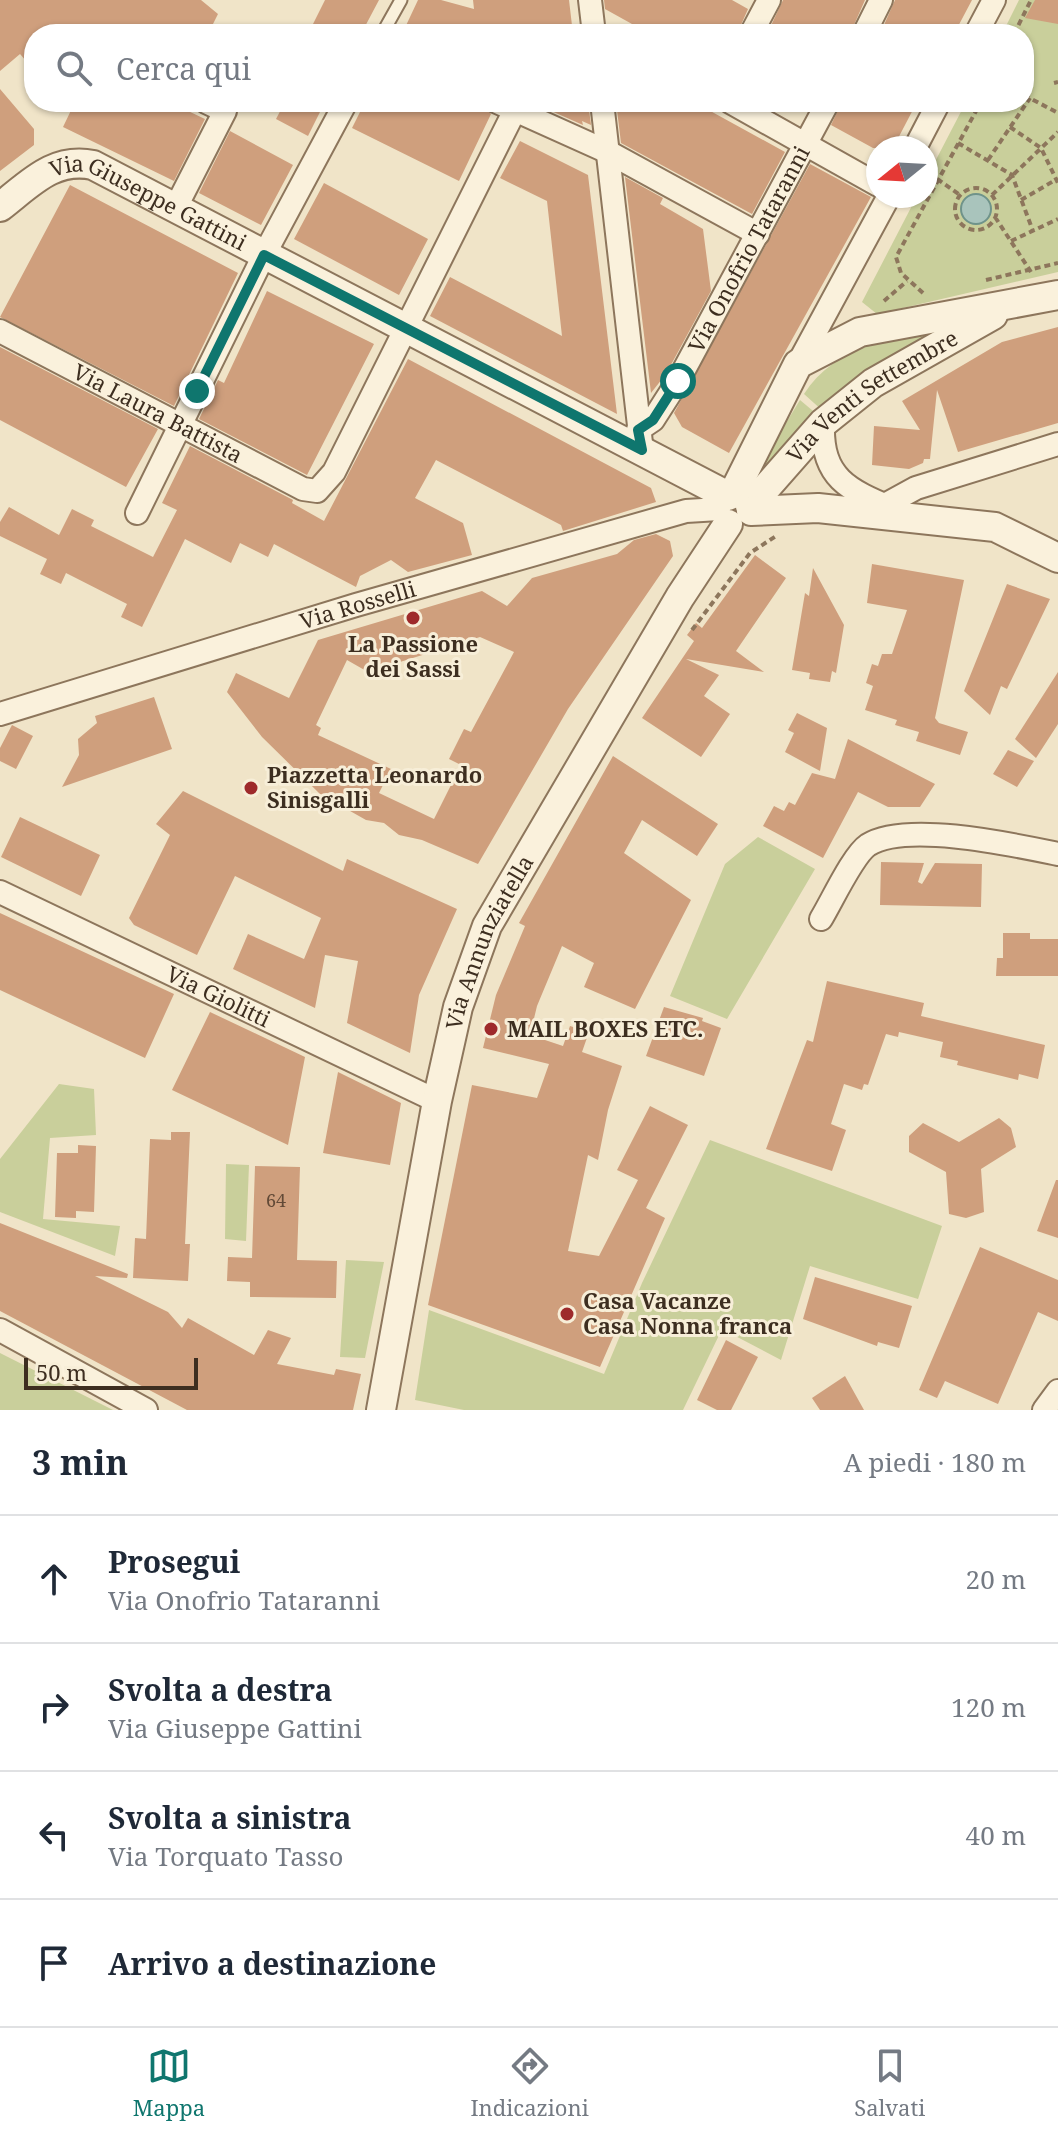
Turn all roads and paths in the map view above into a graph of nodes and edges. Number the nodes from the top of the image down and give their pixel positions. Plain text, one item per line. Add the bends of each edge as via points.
1 (401, 0) edge
2 (590, 0) edge
3 (769, 0) edge
4 (881, 0) edge
5 (994, 0) edge
6 (1031, 0) edge
7 (388, 24) edge
8 (597, 24) edge
9 (756, 24) edge
10 (869, 24) edge
11 (981, 24) edge
12 (1019, 24) edge
13 (1034, 101) edge
14 (224, 112) edge
15 (341, 112) edge
16 (503, 112) edge
17 (519, 112) edge
18 (603, 112) edge
19 (748, 112) edge
20 (823, 112) edge
21 (934, 112) edge
22 (975, 112) edge
23 (1018, 112) edge
24 (1058, 113) edge
25 (1010, 127) junction
26 (1058, 132) edge
27 (921, 136) edge
28 (958, 143) junction
29 (806, 145) junction
30 (1041, 148) junction
31 (608, 152) junction
32 (988, 160) junction
33 (1012, 175) junction
34 (866, 178) edge
35 (938, 178) edge
36 (1057, 180) edge
37 (938, 181) edge
38 (960, 195) junction
39 (992, 195) junction
40 (1021, 200) junction
41 (0, 207) edge
42 (176, 207) junction
43 (882, 208) edge
44 (922, 208) edge
45 (995, 217) junction
46 (1058, 219) edge
47 (1033, 231) junction
48 (758, 234) junction
49 (1011, 241) junction
50 (264, 255) junction
51 (1058, 263) edge
52 (1030, 270) junction
53 (907, 281) junction
54 (971, 284) dead end
55 (927, 294) dead end
56 (1053, 296) edge
57 (1011, 304) junction
58 (874, 311) dead end
59 (403, 327) junction
60 (0, 331) edge
61 (798, 364) junction
62 (823, 423) junction
63 (178, 427) junction
64 (640, 440) junction
65 (1058, 444) edge
66 (885, 505) junction
67 (735, 507) junction
68 (137, 513) dead end
69 (912, 516) junction
70 (787, 529) dead end
71 (1058, 558) edge
72 (690, 634) dead end
73 (0, 714) edge
74 (1058, 854) edge
75 (0, 892) edge
76 (821, 919) dead end
77 (437, 1101) junction
78 (0, 1330) edge
79 (1058, 1391) edge
80 (146, 1410) edge
81 (381, 1410) edge
82 (1044, 1410) edge

1 - 7 lane
2 - 8 street
3 - 9 street
4 - 10 street
5 - 11 street
6 - 12 path
13 - 24 path
14 - 42 street
15 - 50 street
16 - 59 street
17 - 31 street
18 - 31 street
19 - 29 street
20 - 29 street, Via Onofrio Tataranni
21 - 27 street
22 - 28 path
23 - 25 path
25 - 30 path
25 - 32 path
26 - 30 path
28 - 32 path
28 - 35 path
29 - 34 street
29 - 48 street, Via Onofrio Tataranni
30 - 33 path
30 - 36 path
31 - 48 street
31 - 64 street
32 - 33 path
33 - 39 path
33 - 40 path
36 - 40 path
37 - 38 path
38 - 39 path via 972,188
38 - 45 path via 955,212 966,227 979,230
39 - 45 path
40 - 47 path
41 - 42 street, Via Giuseppe Gattini via 72,161 93,165
42 - 50 street, Via Giuseppe Gattini
43 - 61 street
44 - 53 path via 896,257
45 - 49 path
46 - 47 path
47 - 49 path
48 - 64 street, Via Onofrio Tataranni
49 - 52 path
50 - 59 street, Via Giuseppe Gattini
50 - 63 street
51 - 52 path
52 - 54 path
52 - 56 path
53 - 55 path
53 - 58 path
56 - 57 street, Via Venti Settembre
57 - 61 street, Via Venti Settembre via 860,332
57 - 62 street, Via Venti Settembre via 873,383
59 - 63 street, Via Laura Battista via 334,472 317,491 303,489
59 - 64 street, Via Giuseppe Gattini
60 - 63 street, Via Laura Battista
61 - 67 street, Via Venti Settembre
62 - 66 street via 822,450 837,479
62 - 67 street, Via Venti Settembre
63 - 68 street
64 - 67 street, Via Giuseppe Gattini
65 - 66 street via 927,484
66 - 69 street
67 - 69 street
67 - 73 street, Via Rosselli via 686,511
67 - 77 street, Via Annunziatella via 487,926 458,1007
69 - 71 street via 995,527
70 - 72 path via 750,553
74 - 76 street via 911,834 884,837 865,847
75 - 77 street, Via Giolitti
77 - 81 street, Via Annunziatella
78 - 80 street
79 - 82 street

